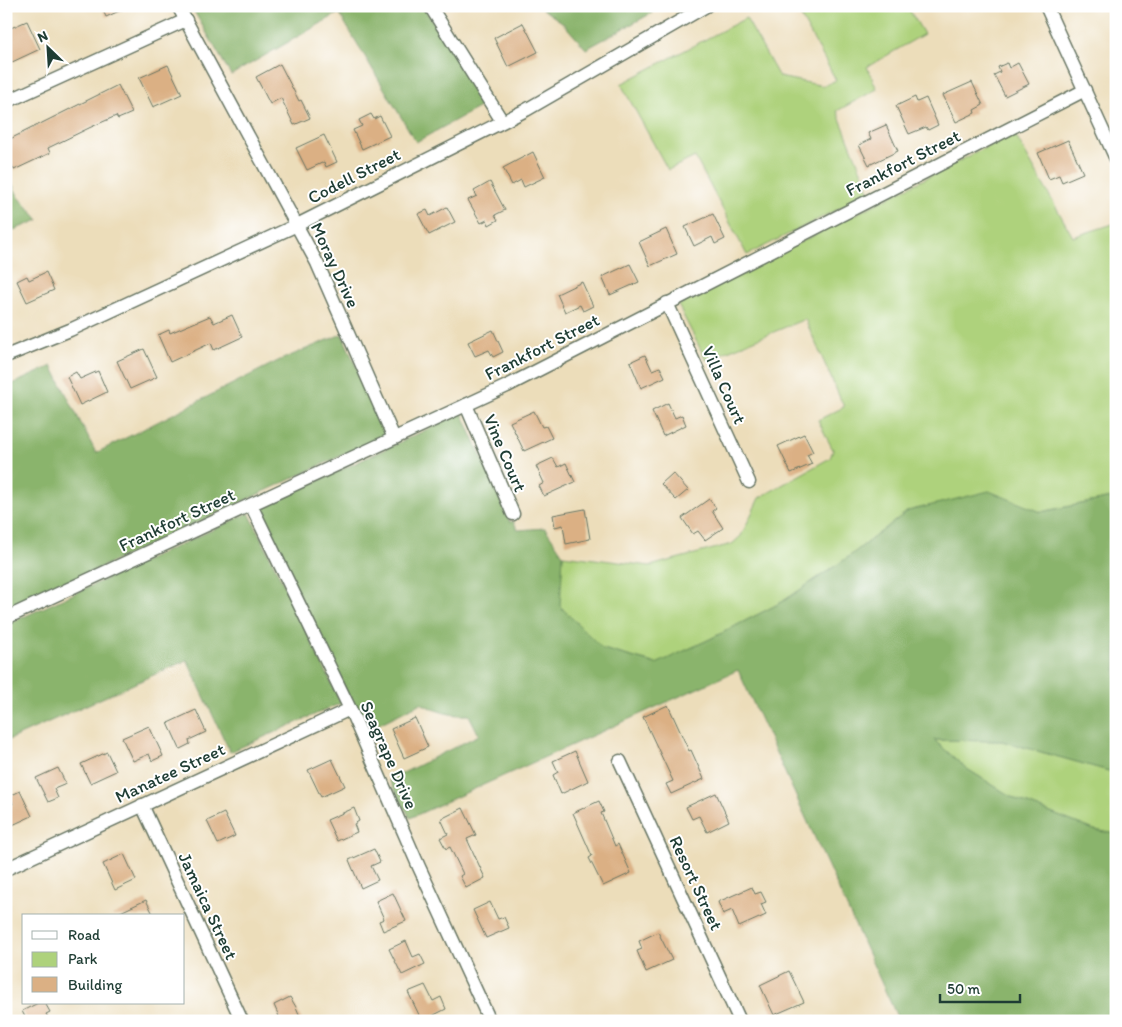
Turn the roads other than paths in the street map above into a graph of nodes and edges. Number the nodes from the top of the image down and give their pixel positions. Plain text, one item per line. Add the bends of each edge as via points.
1 (178, 6) edge
2 (430, 6) edge
3 (706, 6) edge
4 (1046, 6) edge
5 (186, 20) junction
6 (1085, 90) junction
7 (6, 102) edge
8 (502, 121) junction
9 (1116, 158) edge
10 (296, 225) junction
11 (667, 303) junction
12 (6, 356) edge
13 (466, 405) junction
14 (394, 438) junction
15 (748, 482) dead end
16 (251, 505) junction
17 (513, 514) dead end
18 (6, 618) edge
19 (350, 709) junction
20 (620, 761) dead end
21 (142, 805) junction
22 (6, 869) edge
23 (242, 1021) edge
24 (490, 1021) edge
25 (740, 1021) edge

1 - 5 street, Moray Drive
2 - 8 street
3 - 8 street, Codell Street
4 - 6 street
5 - 7 street
5 - 10 street, Moray Drive
6 - 9 street
6 - 11 street, Frankfort Street
8 - 10 street, Codell Street
10 - 12 street, Codell Street via 70,330
10 - 14 street, Moray Drive via 317,263
11 - 13 street, Frankfort Street
11 - 15 street, Villa Court
13 - 14 street, Frankfort Street
13 - 17 street, Vine Court
14 - 16 street, Frankfort Street
16 - 18 street, Frankfort Street
16 - 19 street, Seagrape Drive
19 - 21 street, Manatee Street
19 - 24 street, Seagrape Drive
20 - 25 street, Resort Street
21 - 22 street, Manatee Street
21 - 23 street, Jamaica Street

